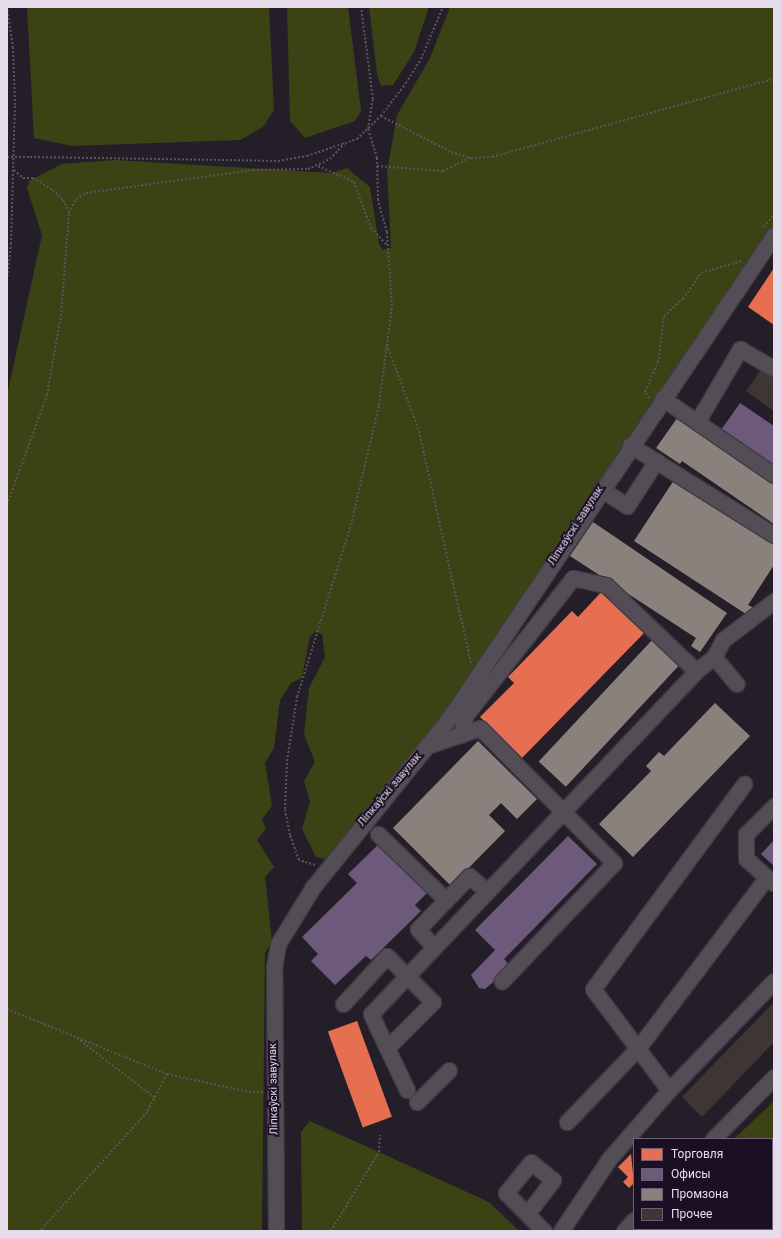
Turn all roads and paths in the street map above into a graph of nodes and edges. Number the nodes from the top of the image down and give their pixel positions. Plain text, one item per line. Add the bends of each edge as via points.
1 (7, 7) edge
2 (361, 7) edge
3 (443, 7) edge
4 (774, 79) edge
5 (381, 116) junction
6 (368, 128) junction
7 (344, 144) junction
8 (7, 157) edge
9 (471, 158) junction
10 (318, 166) junction
11 (377, 166) junction
12 (14, 170) junction
13 (69, 213) junction
14 (774, 214) edge
15 (767, 235) edge
16 (388, 245) junction
17 (747, 259) dead end
18 (7, 281) edge
19 (386, 344) junction
20 (774, 369) edge
21 (662, 398) junction
22 (647, 405) dead end
23 (697, 422) junction
24 (630, 445) junction
25 (656, 461) junction
26 (774, 475) edge
27 (601, 489) junction
28 (7, 505) edge
29 (774, 535) edge
30 (774, 601) edge
31 (714, 657) junction
32 (696, 671) junction
33 (479, 674) junction
34 (737, 684) dead end
35 (461, 735) junction
36 (427, 746) junction
37 (744, 784) dead end
38 (774, 806) edge
39 (564, 809) junction
40 (378, 834) dead end
41 (327, 869) junction
42 (770, 881) edge
43 (487, 891) junction
44 (446, 900) junction
45 (434, 947) junction
46 (407, 976) junction
47 (502, 981) dead end
48 (774, 981) edge
49 (343, 1004) dead end
50 (7, 1009) edge
51 (73, 1035) junction
52 (387, 1048) junction
53 (638, 1048) junction
54 (449, 1070) dead end
55 (167, 1074) junction
56 (774, 1077) edge
57 (407, 1090) dead end
58 (669, 1090) junction
59 (274, 1092) junction
60 (155, 1098) junction
61 (417, 1102) dead end
62 (567, 1122) dead end
63 (380, 1135) dead end
64 (714, 1138) edge
65 (527, 1214) dead end
66 (633, 1221) edge
67 (40, 1231) edge
68 (276, 1231) edge
69 (332, 1231) edge
70 (544, 1231) edge
71 (561, 1231) edge
72 (624, 1231) edge

1 - 12 path via 13,48
2 - 6 path via 373,99
3 - 5 path via 421,59
4 - 9 path via 505,153
5 - 6 path
5 - 9 path via 451,152
6 - 7 path via 357,139
6 - 11 path
7 - 8 path, bridge via 278,161
7 - 10 path via 330,159
9 - 11 path via 443,171
10 - 13 path via 295,171 253,170 86,193 76,200
10 - 16 path via 354,182 371,228
11 - 16 path via 378,200
12 - 13 path via 23,178 33,178 53,190 63,200
12 - 18 path
13 - 28 path via 61,316 46,395
14 - 15 path
15 - 21 street, Ліпкаўскі завулак
16 - 19 path via 392,306
17 - 22 path via 701,272 683,299 664,316 659,359 645,392 650,398
19 - 33 path via 419,431 470,662
19 - 41 path via 379,405 351,525 301,682 286,761 285,809 299,860
20 - 23 street via 740,349
21 - 23 street
21 - 24 street, Ліпкаўскі завулак
23 - 26 street
24 - 25 street
24 - 27 street, Ліпкаўскі завулак
25 - 27 street via 627,506
25 - 29 street
27 - 33 street, Ліпкаўскі завулак
30 - 31 street via 723,640
31 - 32 street
31 - 34 street
32 - 35 street via 606,586 573,578 465,716
32 - 39 street
33 - 36 street, Ліпкаўскі завулак
35 - 36 street
35 - 39 street via 480,728
36 - 41 street, Ліпкаўскі завулак
37 - 53 street via 593,989
38 - 42 street via 746,834 746,859
39 - 43 street
39 - 47 street via 578,830 614,863
40 - 44 street
41 - 59 street, Ліпкаўскі завулак via 278,944 274,967
42 - 53 street
43 - 44 street via 470,876
43 - 45 street
44 - 45 street via 418,929
45 - 46 street
46 - 49 street via 387,956
46 - 52 street via 370,1014
46 - 52 street via 433,1002
48 - 58 street
50 - 51 path
51 - 55 path
51 - 60 path
52 - 57 street
53 - 58 street
53 - 62 street
54 - 61 street
55 - 59 path via 249,1092
55 - 60 path
56 - 64 street
58 - 71 street via 609,1160
59 - 68 street, Ліпкаўскі завулак
60 - 67 path via 116,1148
63 - 69 path via 379,1152
65 - 70 street
66 - 72 street

